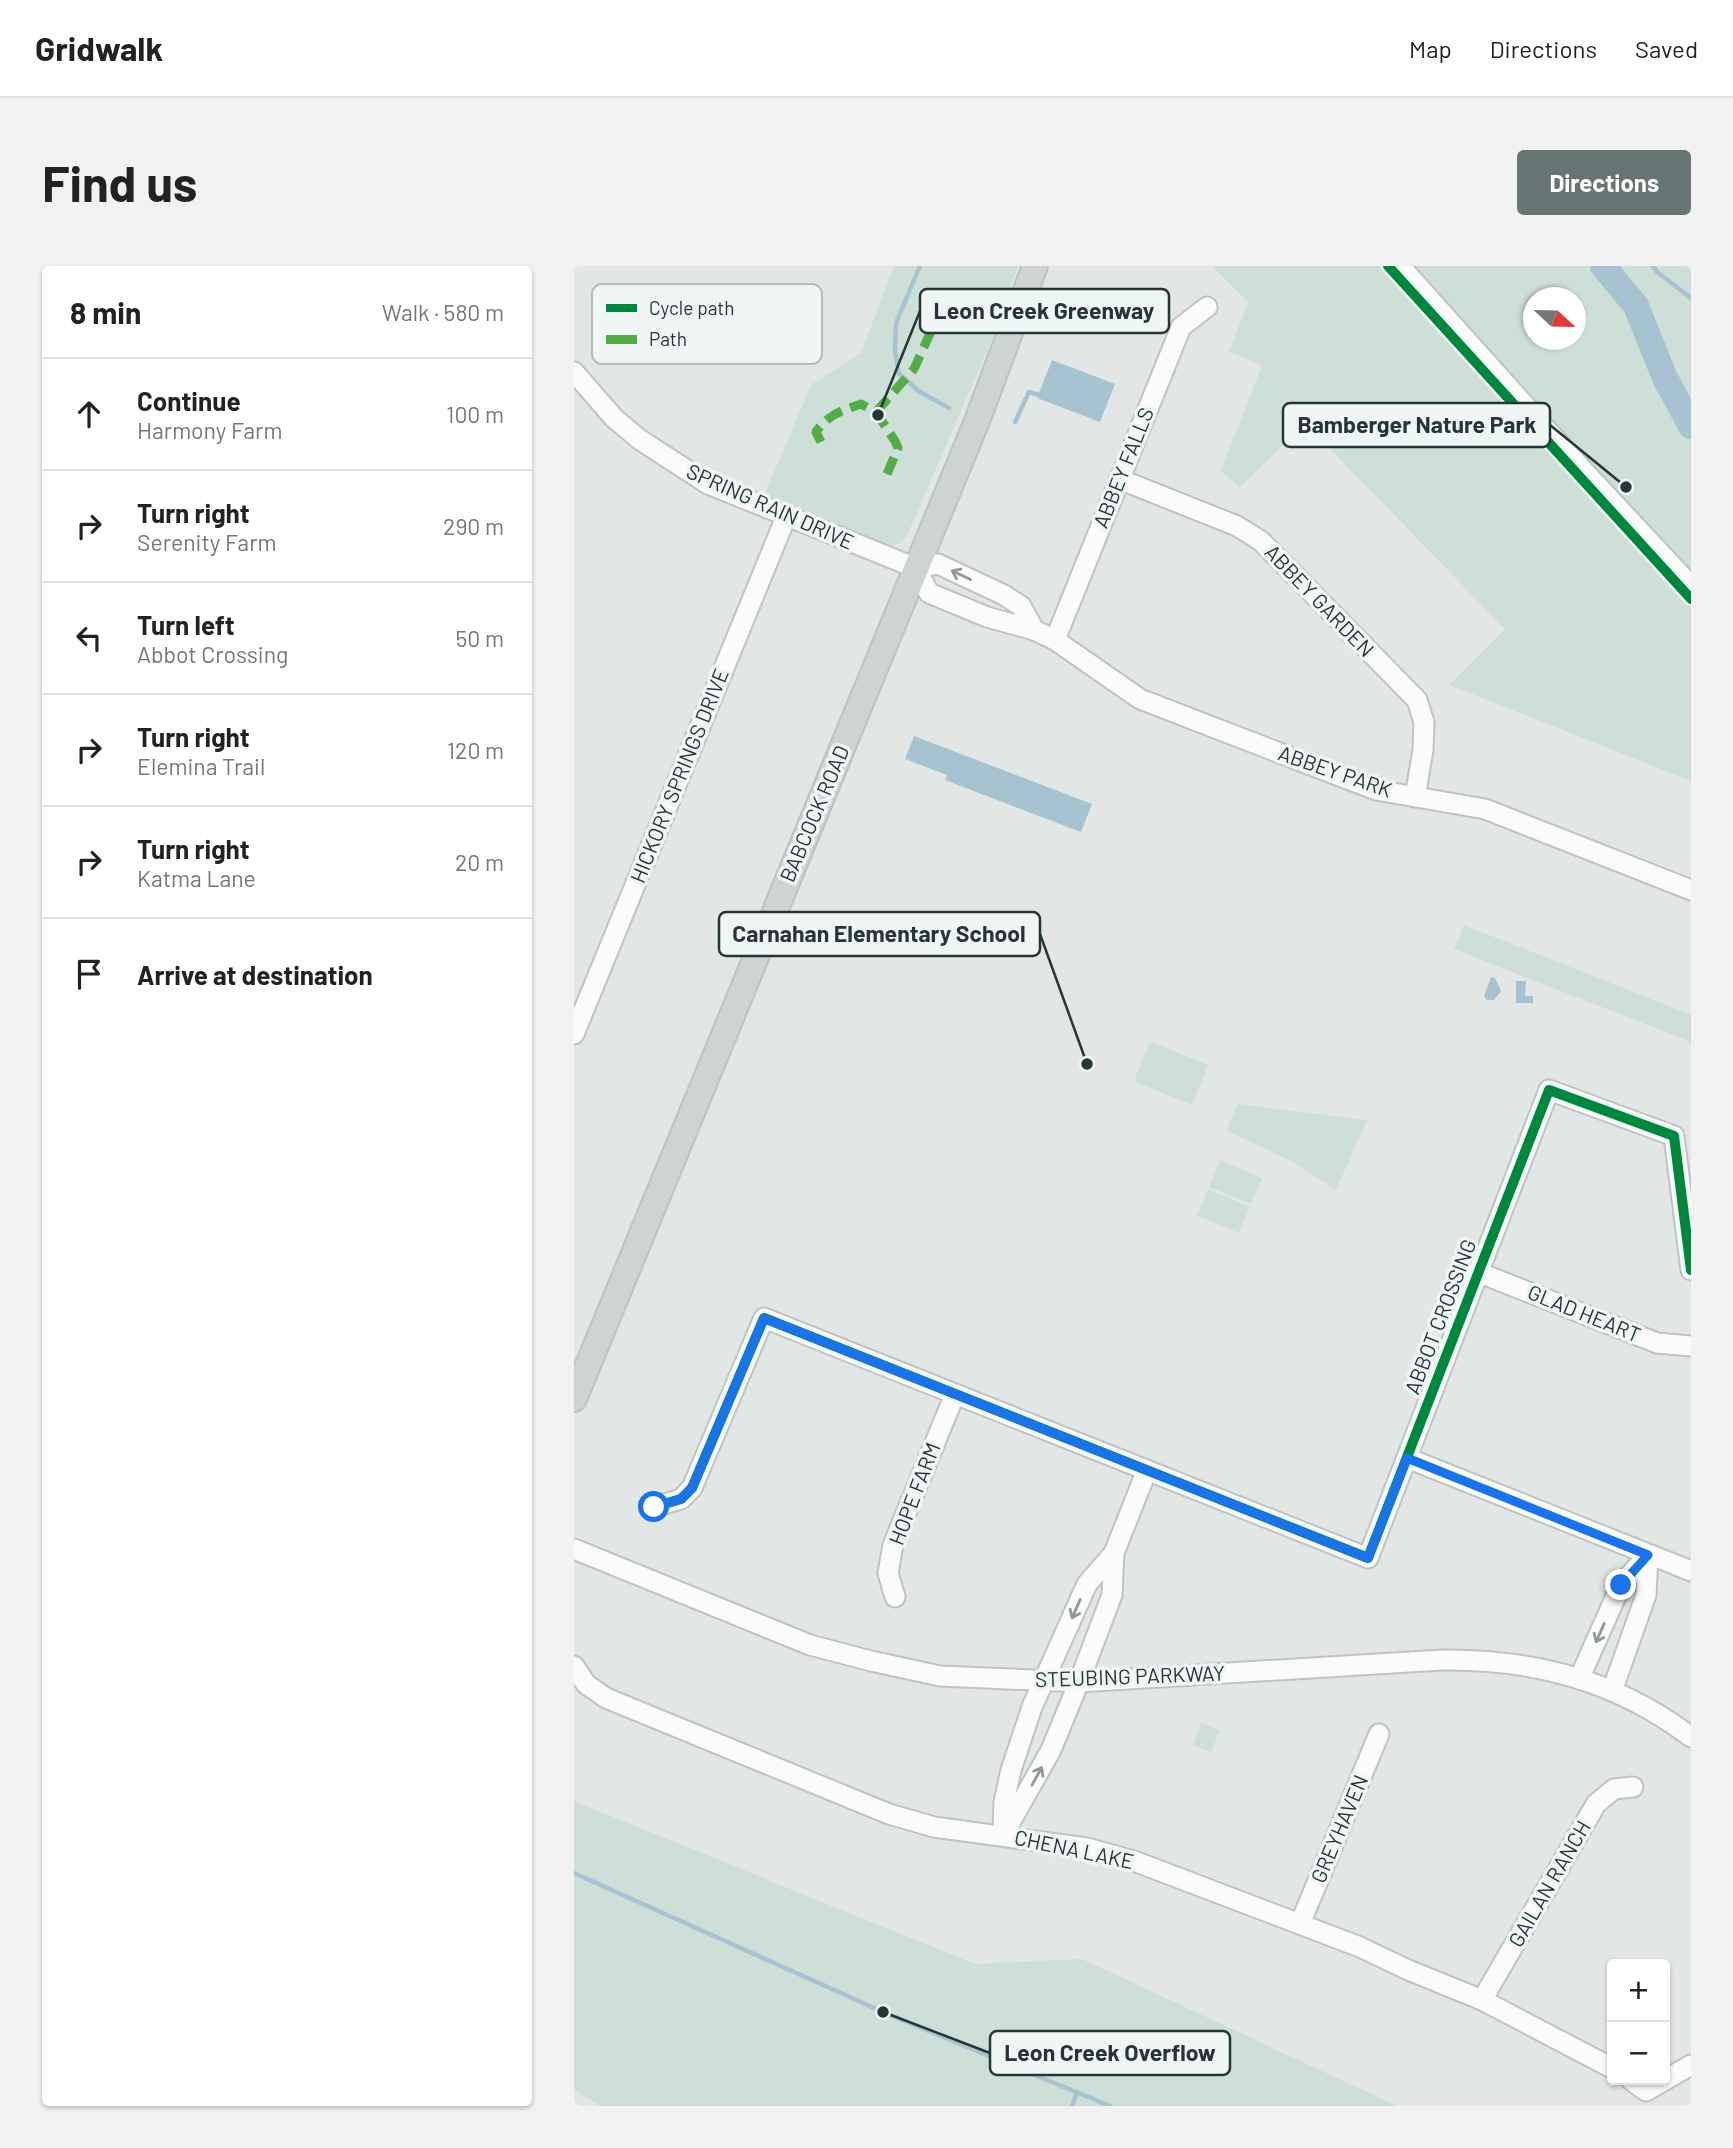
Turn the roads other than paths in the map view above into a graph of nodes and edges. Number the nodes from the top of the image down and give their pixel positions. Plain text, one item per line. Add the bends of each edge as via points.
1 (1035, 266) edge
2 (1400, 266) edge
3 (1207, 307) dead end
4 (574, 372) edge
5 (1119, 479) junction
6 (786, 517) junction
7 (916, 568) junction
8 (1691, 586) edge
9 (1034, 630) junction
10 (1055, 640) junction
11 (1415, 797) junction
12 (1691, 890) edge
13 (574, 1034) edge
14 (1691, 1270) edge
15 (1480, 1273) junction
16 (1691, 1346) edge
17 (955, 1394) junction
18 (574, 1399) edge
19 (1407, 1458) junction
20 (1147, 1470) junction
21 (654, 1507) dead end
22 (574, 1549) edge
23 (1114, 1553) junction
24 (1648, 1555) junction
25 (1691, 1571) edge
26 (895, 1597) dead end
27 (574, 1666) edge
28 (1579, 1679) junction
29 (1043, 1682) junction
30 (1079, 1682) junction
31 (1612, 1691) junction
32 (1379, 1734) dead end
33 (1691, 1737) edge
34 (1633, 1787) dead end
35 (1003, 1835) junction
36 (1300, 1924) junction
37 (1482, 2000) junction
38 (1607, 2065) edge
39 (1691, 2065) edge
40 (1670, 2073) edge

1 - 7 main road, BABCOCK ROAD
2 - 8 street
3 - 5 street, ABBEY FALLS via 1181,327
4 - 6 street, SPRING RAIN DRIVE via 614,418 673,463 708,484
5 - 10 street, ABBEY FALLS
5 - 11 street, ABBEY GARDEN via 1237,526 1261,541 1417,700 1424,722
6 - 7 street, SPRING RAIN DRIVE
6 - 13 street, HICKORY SPRINGS DRIVE
7 - 9 street, ABBEY PARK via 929,593
9 -> 7 street, ABBEY PARK via 1021,606 1004,595 938,564
7 - 18 main road, BABCOCK ROAD
9 - 10 street, ABBEY PARK
10 - 11 street, ABBEY PARK via 1140,699 1376,790
11 - 12 street, ABBEY PARK via 1485,809
14 - 15 street, ABBOT CROSSING via 1674,1136 1549,1090
15 - 16 street, GLAD HEART via 1657,1343
15 - 19 street, ABBOT CROSSING
17 - 20 street
17 - 21 street via 764,1318 692,1488 681,1499
17 - 26 street, HOPE FARM via 893,1545 888,1573
19 - 20 street, ABBOT CROSSING via 1368,1558 1254,1522
19 - 24 street
20 - 23 street
22 - 29 street, STEUBING PARKWAY via 810,1645 940,1676
23 -> 29 street via 1087,1584
23 - 30 street via 1112,1595
24 - 25 street
24 -> 28 street via 1621,1585
24 - 31 street via 1646,1595
27 - 35 street, CHENA LAKE via 586,1684 606,1698 889,1814 934,1827
28 - 30 street, STEUBING PARKWAY via 1557,1671 1482,1660
28 - 31 street, STEUBING PARKWAY
29 - 30 street, STEUBING PARKWAY
29 - 35 street via 1011,1770
35 -> 30 street via 1051,1750
31 - 33 street, STEUBING PARKWAY
32 - 36 street, GREYHAVEN
34 - 37 street, GAILAN RANCH via 1615,1790 1596,1804
35 - 36 street, CHENA LAKE via 1087,1848 1134,1861
36 - 37 street, CHENA LAKE
37 - 38 street, CHENA LAKE
39 - 40 street

